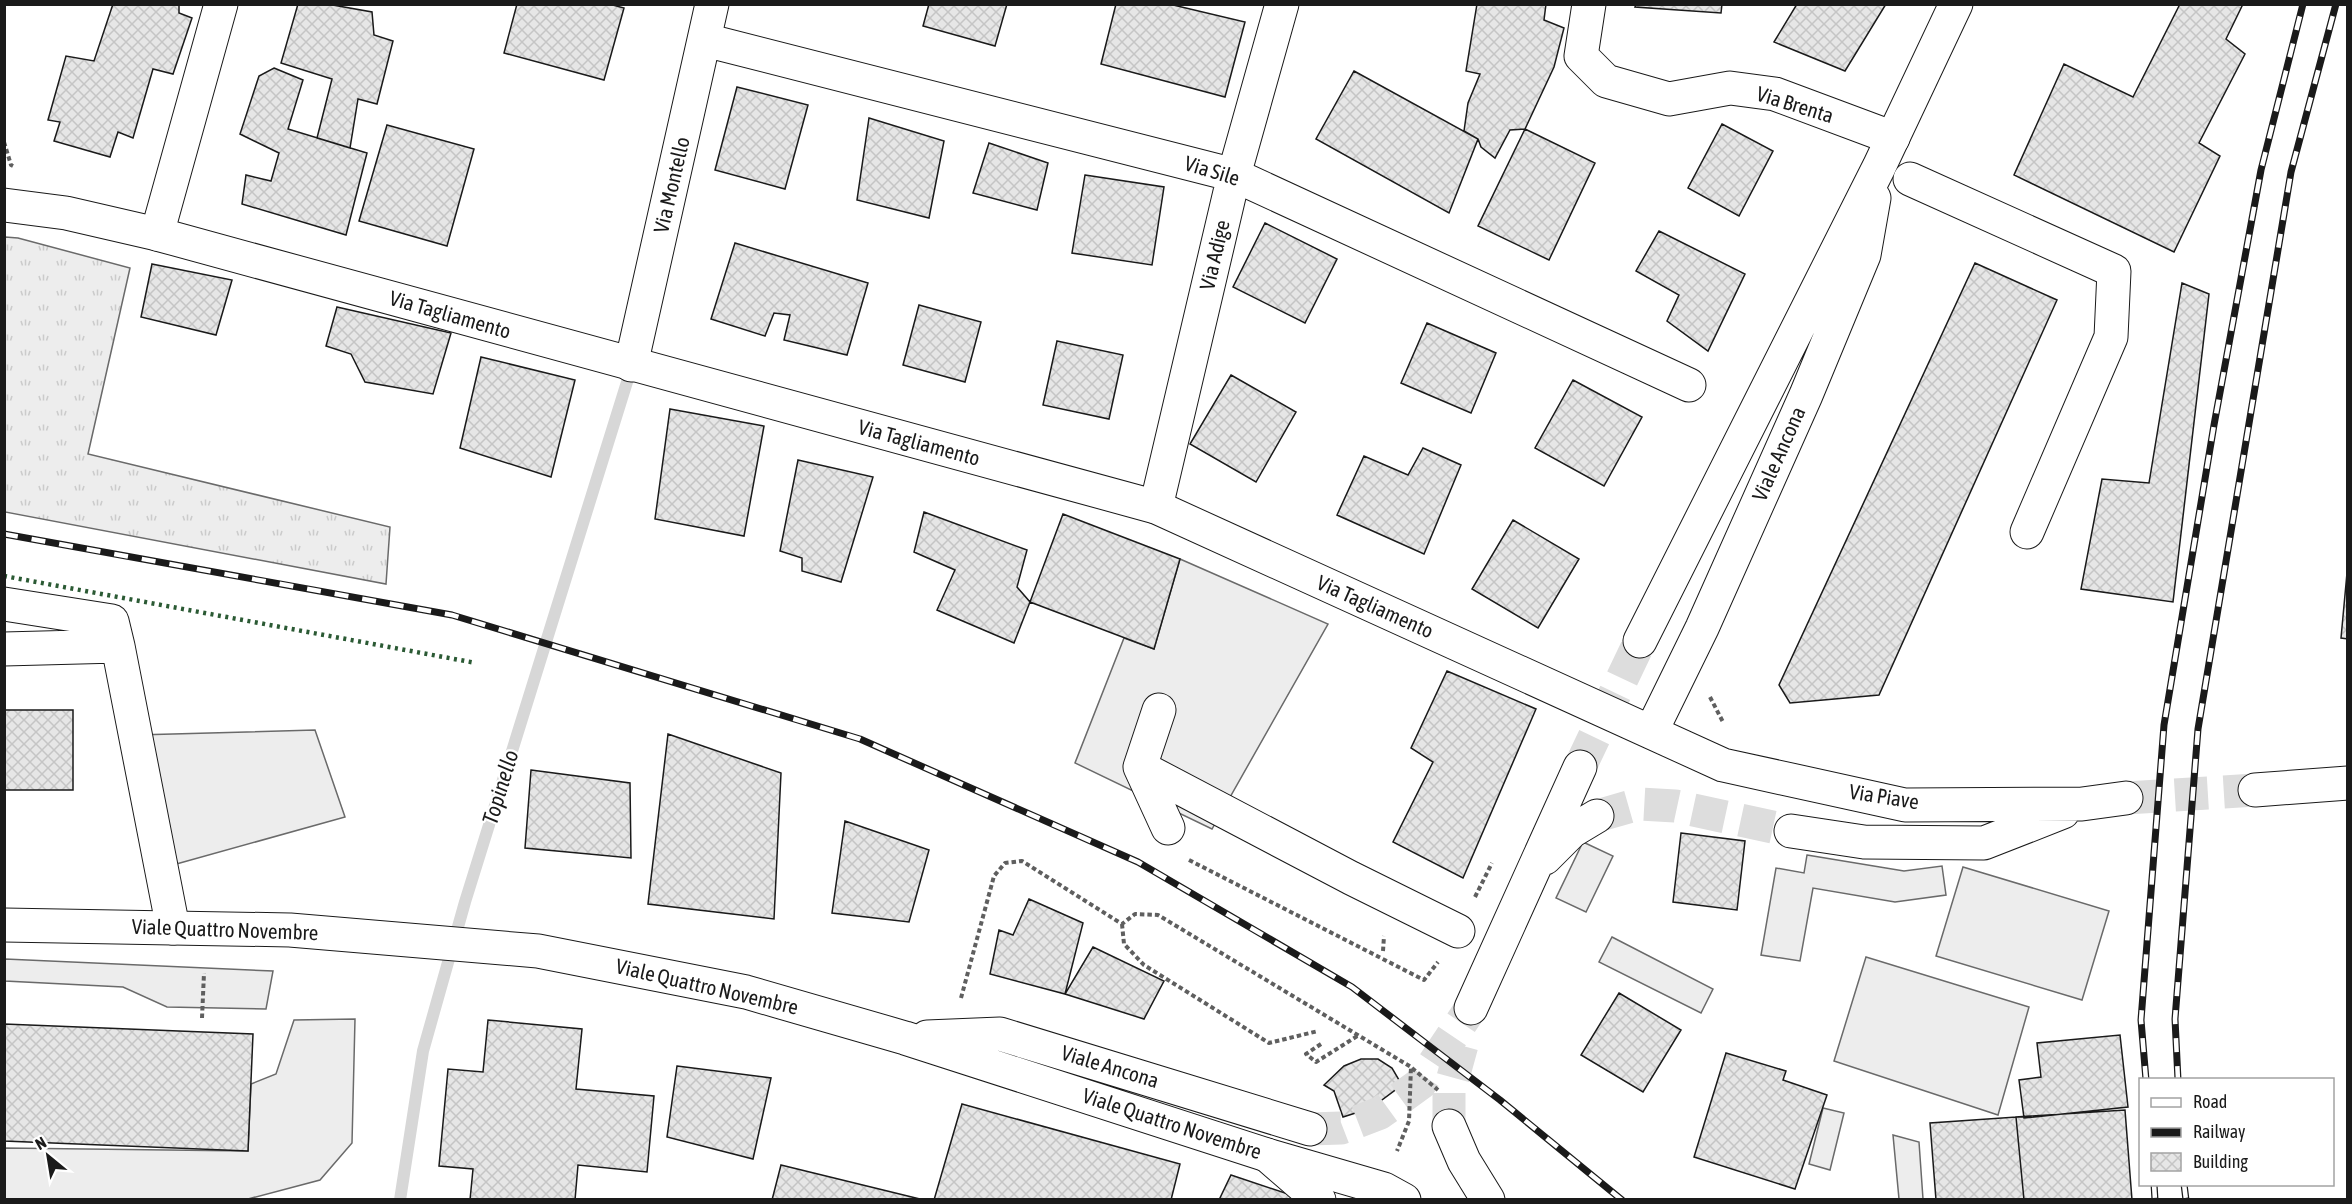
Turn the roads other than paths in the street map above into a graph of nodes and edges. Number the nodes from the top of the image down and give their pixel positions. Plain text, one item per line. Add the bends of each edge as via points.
1 (221, 4) edge
2 (712, 4) edge
3 (1282, 4) edge
4 (1589, 4) edge
5 (1956, 4) edge
6 (705, 40) junction
7 (1893, 138) junction
8 (1879, 167) junction
9 (1234, 175) junction
10 (1910, 180) dead end
11 (4, 205) edge
12 (157, 234) junction
13 (631, 365) junction
14 (1689, 385) dead end
15 (1156, 507) junction
16 (2027, 532) dead end
17 (4, 604) edge
18 (1640, 641) tunnel mouth
19 (118, 646) junction
20 (4, 649) edge
21 (1159, 710) dead end
22 (1651, 732) junction
23 (1140, 766) junction
24 (1580, 767) tunnel mouth
25 (2348, 783) edge
26 (2255, 790) tunnel mouth
27 (2126, 798) tunnel mouth
28 (2082, 804) junction
29 (1597, 816) tunnel mouth
30 (1168, 828) road end
31 (1791, 831) tunnel mouth
32 (1533, 870) junction
33 (4, 925) edge
34 (173, 928) junction
35 (1450, 944) road end
36 (1471, 1008) tunnel mouth
37 (905, 1038) junction
38 (1449, 1126) tunnel mouth
39 (1310, 1129) tunnel mouth
40 (1267, 1155) junction
41 (1394, 1194) edge
42 (1319, 1200) edge
43 (1488, 1200) edge

1 - 12 main road
2 - 6 main road, Via Montello
3 - 9 main road, Via Adige
4 - 7 main road, Via Brenta via 1581,56 1606,81 1669,99 1730,88 1775,94
5 - 7 main road, Viale Ancona
6 - 9 main road, Via Sile
6 - 13 main road, Via Montello
7 - 8 main road, Viale Ancona
8 - 18 main road, Viale Ancona
8 - 22 main road, Viale Ancona via 1860,266 1702,628
9 - 14 main road, Via Sile
9 - 15 main road, Via Adige
10 - 16 main road via 2114,271 2111,337
11 - 12 main road, Via Tagliamento via 66,213
12 - 13 main road, Via Tagliamento
13 - 15 main road, Via Tagliamento
15 - 22 main road, Via Tagliamento
17 - 19 main road via 112,621
19 - 20 main road
19 - 34 main road
21 - 23 main road
22 - 28 main road, Via Piave via 1724,765 1905,805
23 - 30 main road
23 - 35 main road via 1351,878
24 - 32 main road
25 - 26 main road
27 - 28 main road, Via Piave
28 - 31 main road via 1984,843 1864,842
29 - 32 main road via 1572,831
32 - 36 main road
33 - 34 main road, Viale Quattro Novembre
34 - 37 main road, Viale Quattro Novembre via 290,930 538,951 746,992
37 - 39 main road, Viale Ancona via 1000,1034
37 - 40 main road, Viale Quattro Novembre
38 - 43 main road via 1464,1161
40 - 41 main road, Viale Quattro Novembre
40 - 42 main road

